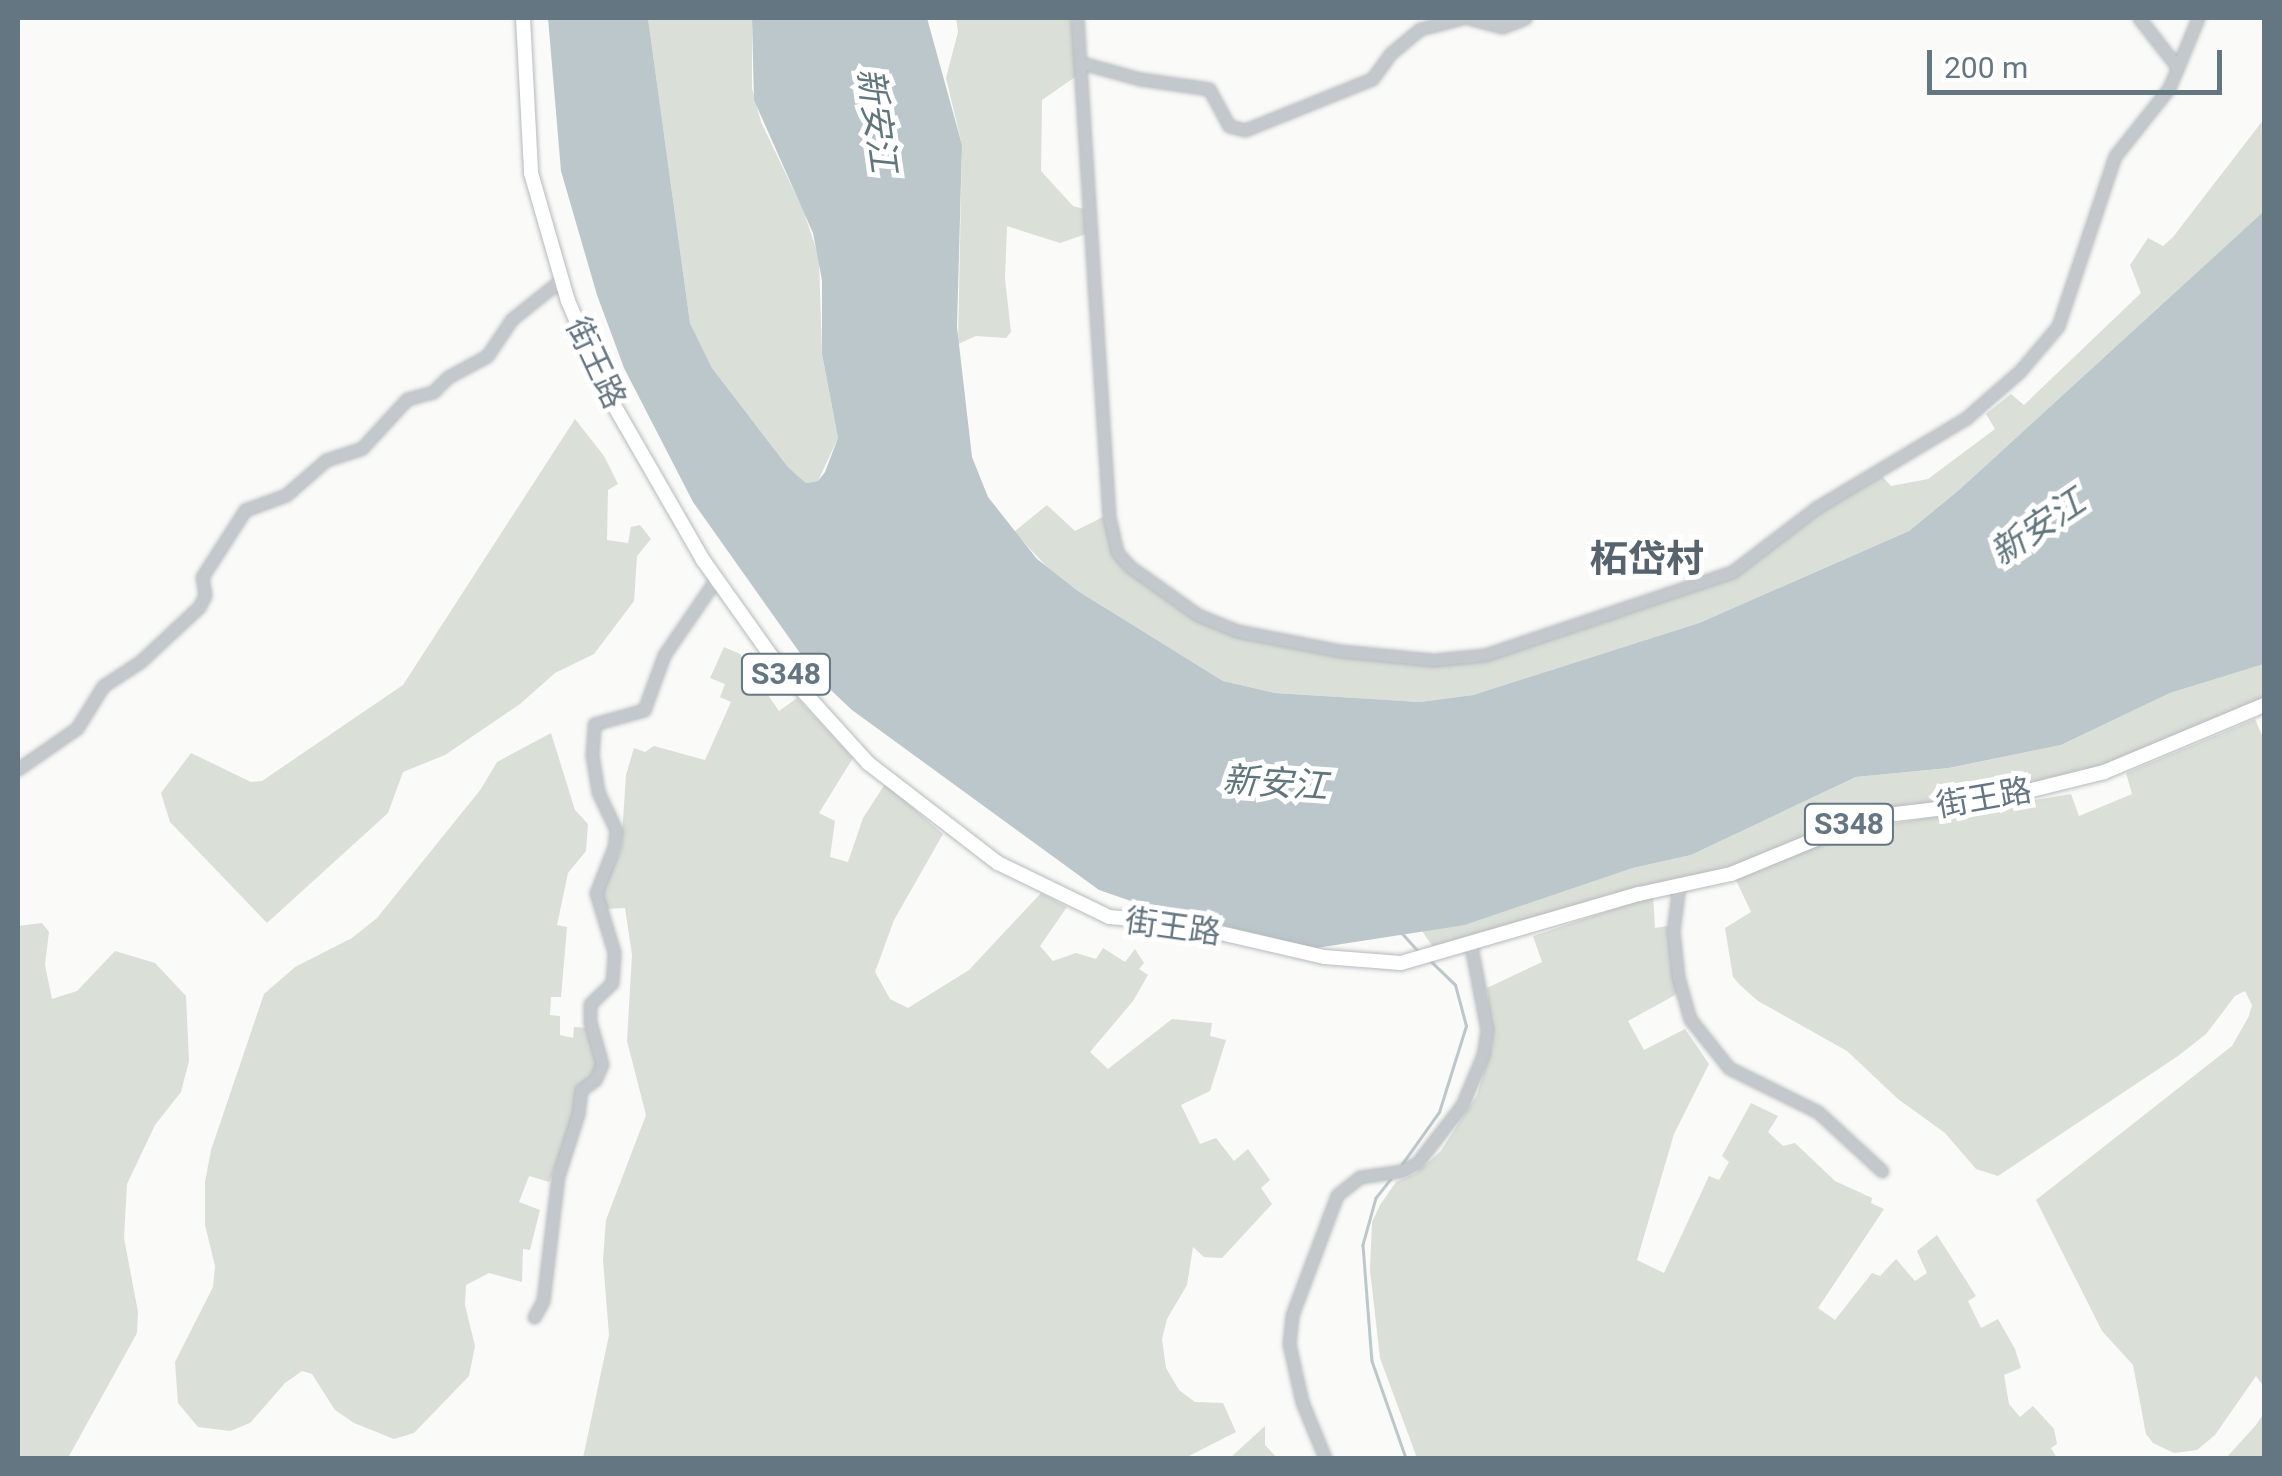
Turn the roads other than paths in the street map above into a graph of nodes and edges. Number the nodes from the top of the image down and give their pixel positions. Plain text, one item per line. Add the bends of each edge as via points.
1 (522, 18) edge
2 (1077, 18) edge
3 (1465, 18) edge
4 (1525, 18) edge
5 (2139, 18) edge
6 (2198, 18) edge
7 (1082, 62) junction
8 (2178, 68) junction
9 (562, 280) junction
10 (716, 579) junction
11 (2264, 705) edge
12 (18, 768) edge
13 (1679, 885) junction
14 (1471, 946) junction
15 (1882, 1171) dead end
16 (534, 1316) dead end
17 (1325, 1458) edge

1 - 9 main road, 街王路 / S348 via 531,172
2 - 7 street
3 - 4 street via 1502,27
3 - 7 street via 1420,28 1372,79 1245,130 1228,126 1209,89 1140,80
5 - 8 street
6 - 8 street
7 - 8 street via 1109,517 1117,552 1198,615 1237,631 1433,660 1485,654 1732,572 1807,514 1966,420 2058,326 2114,156 2165,95
9 - 10 main road, 街王路 / S348 via 607,394
9 - 12 street via 512,318 487,356 433,392 406,399 362,448 326,460 286,495 245,510 202,577 199,607 103,686 77,728
10 - 14 main road, 街王路 / S348 via 772,657 850,746 998,863 1120,921 1177,923 1358,962 1419,960
10 - 16 street via 664,655 644,710 594,724 597,788 616,830 596,893 614,952 612,983 590,1004 602,1064 581,1090 558,1176 543,1302
11 - 13 main road, 街王路 / S348 via 2104,772 1971,804 1870,817 1731,874
13 - 14 main road, 街王路 / S348
13 - 15 street via 1673,931 1690,1020 1729,1068 1818,1112
14 - 17 street via 1487,1030 1462,1105 1417,1163 1360,1177 1337,1195 1292,1315 1289,1344 1302,1402

